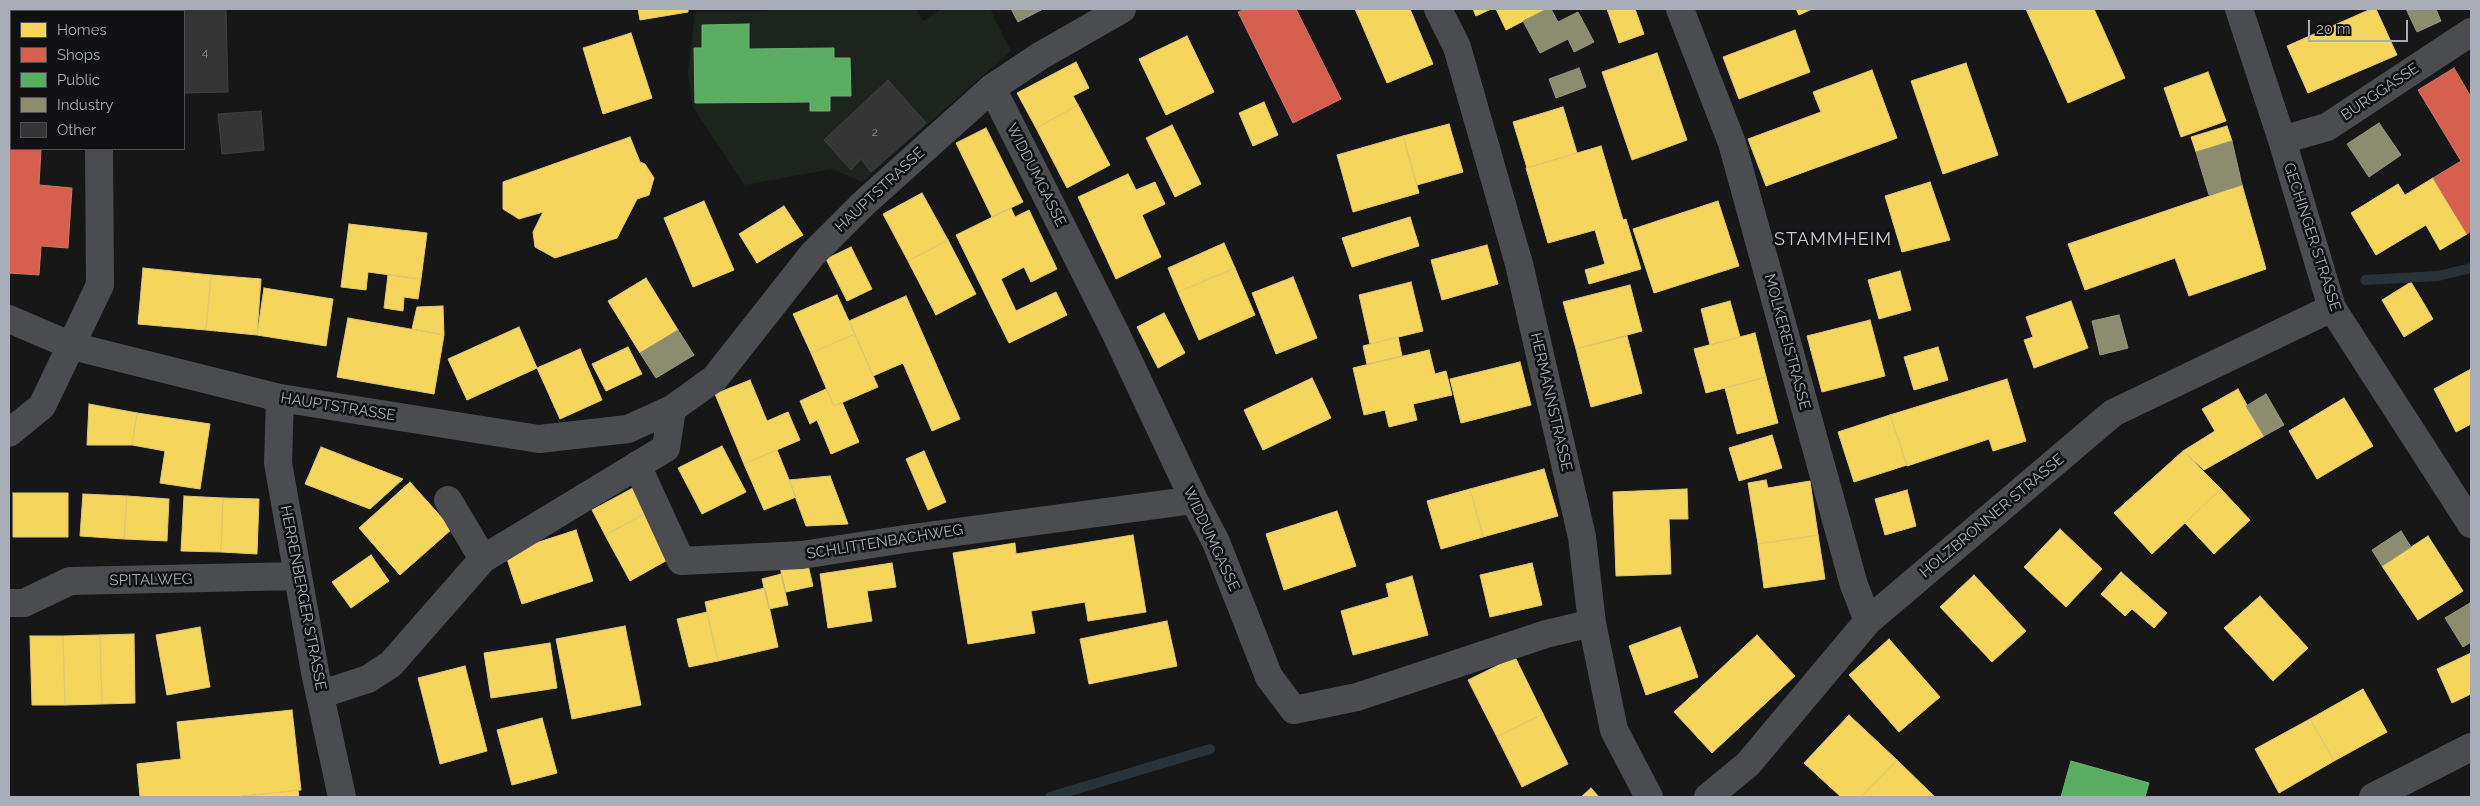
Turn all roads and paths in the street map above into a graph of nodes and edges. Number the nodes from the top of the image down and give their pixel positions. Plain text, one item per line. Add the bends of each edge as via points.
1 (1122, 9) edge
2 (1438, 9) edge
3 (1680, 9) edge
4 (2239, 9) edge
5 (2471, 32) edge
6 (992, 88) junction
7 (2282, 140) junction
8 (99, 150) edge
9 (2332, 308) junction
10 (9, 319) edge
11 (72, 346) junction
12 (280, 398) junction
13 (672, 409) junction
14 (9, 434) edge
15 (636, 465) junction
16 (448, 500) dead end
17 (1194, 500) junction
18 (2471, 524) edge
19 (483, 559) junction
20 (298, 576) junction
21 (9, 603) edge
22 (1868, 621) junction
23 (1592, 623) junction
24 (322, 694) junction
25 (2471, 747) edge
26 (342, 797) edge
27 (1650, 797) edge
28 (1708, 797) edge
29 (2373, 797) edge

1 - 6 street, HAUPTSTRASSE
2 - 23 street, HERMANNSTRASSE via 1456,47 1519,264 1582,538
3 - 22 street, MOLKEREISTRASSE via 1732,143 1851,575
4 - 7 street, GECHINGER STRASSE
5 - 7 street, BURGGASSE via 2327,127
6 - 13 street, HAUPTSTRASSE via 863,204 812,255 716,378
6 - 17 street, WIDDUMGASSE via 1115,332
7 - 9 street, GECHINGER STRASSE
8 - 11 street via 100,285
9 - 18 street, GECHINGER STRASSE
9 - 22 street, HOLZBRONNER STRASSE via 2113,413
10 - 11 street, HAUPTSTRASSE
11 - 12 street, HAUPTSTRASSE
11 - 14 street via 42,406
12 - 13 street, HAUPTSTRASSE via 539,439 628,429
12 - 20 street, HERRENBERGER STRASSE via 278,463
13 - 15 street via 666,448
15 - 17 street, SCHLITTENBACHWEG via 681,561 802,555
15 - 19 street
16 - 19 street
17 - 23 street, WIDDUMGASSE via 1216,542 1269,677 1294,710 1357,697 1546,634
19 - 24 street via 391,664 368,679
20 - 21 street, SPITALWEG via 70,581 24,603
20 - 24 street, HERRENBERGER STRASSE
22 - 28 street, HOLZBRONNER STRASSE via 1748,764
23 - 27 street, HERMANNSTRASSE via 1614,730
24 - 26 street, HERRENBERGER STRASSE
25 - 29 street

